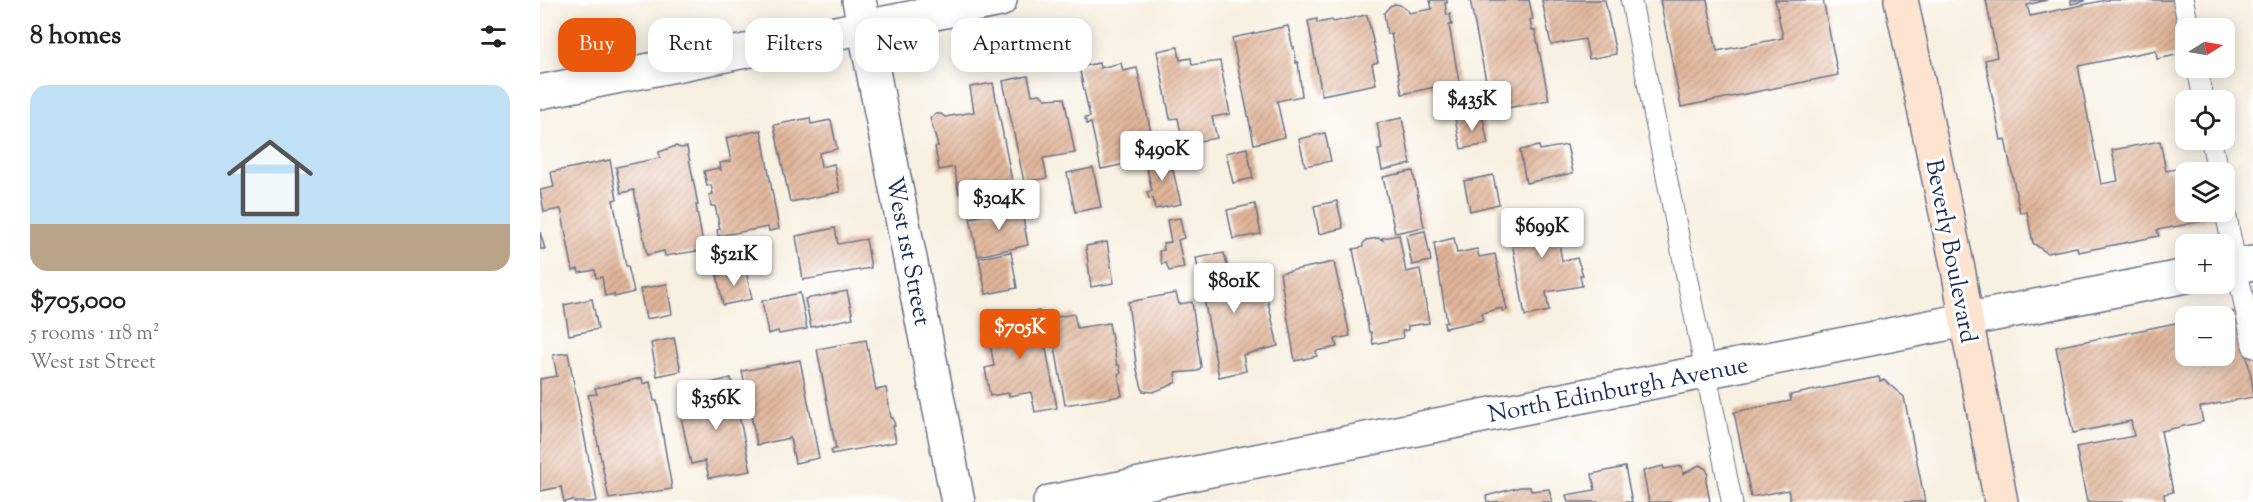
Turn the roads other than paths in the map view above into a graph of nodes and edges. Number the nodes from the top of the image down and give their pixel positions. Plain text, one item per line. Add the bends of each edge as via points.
1 (1000, 0) edge
2 (1631, 0) edge
3 (1902, 0) edge
4 (2184, 0) edge
5 (862, 14) edge
6 (2187, 18) edge
7 (540, 92) edge
8 (2228, 222) edge
9 (2238, 266) edge
10 (2175, 278) edge
11 (1966, 319) junction
12 (2253, 347) edge
13 (1706, 371) junction
14 (958, 502) edge
15 (1050, 502) edge
16 (1732, 502) edge
17 (2001, 502) edge

1 - 5 street
2 - 13 lane
3 - 11 main road, Beverly Boulevard
4 - 6 lane
5 - 7 street
5 - 14 street, West 1st Street
8 - 9 lane
9 - 12 lane
10 - 11 street, North Edinburgh Avenue
11 - 13 street, North Edinburgh Avenue
11 - 17 main road, Beverly Boulevard
13 - 15 street, North Edinburgh Avenue
13 - 16 lane

